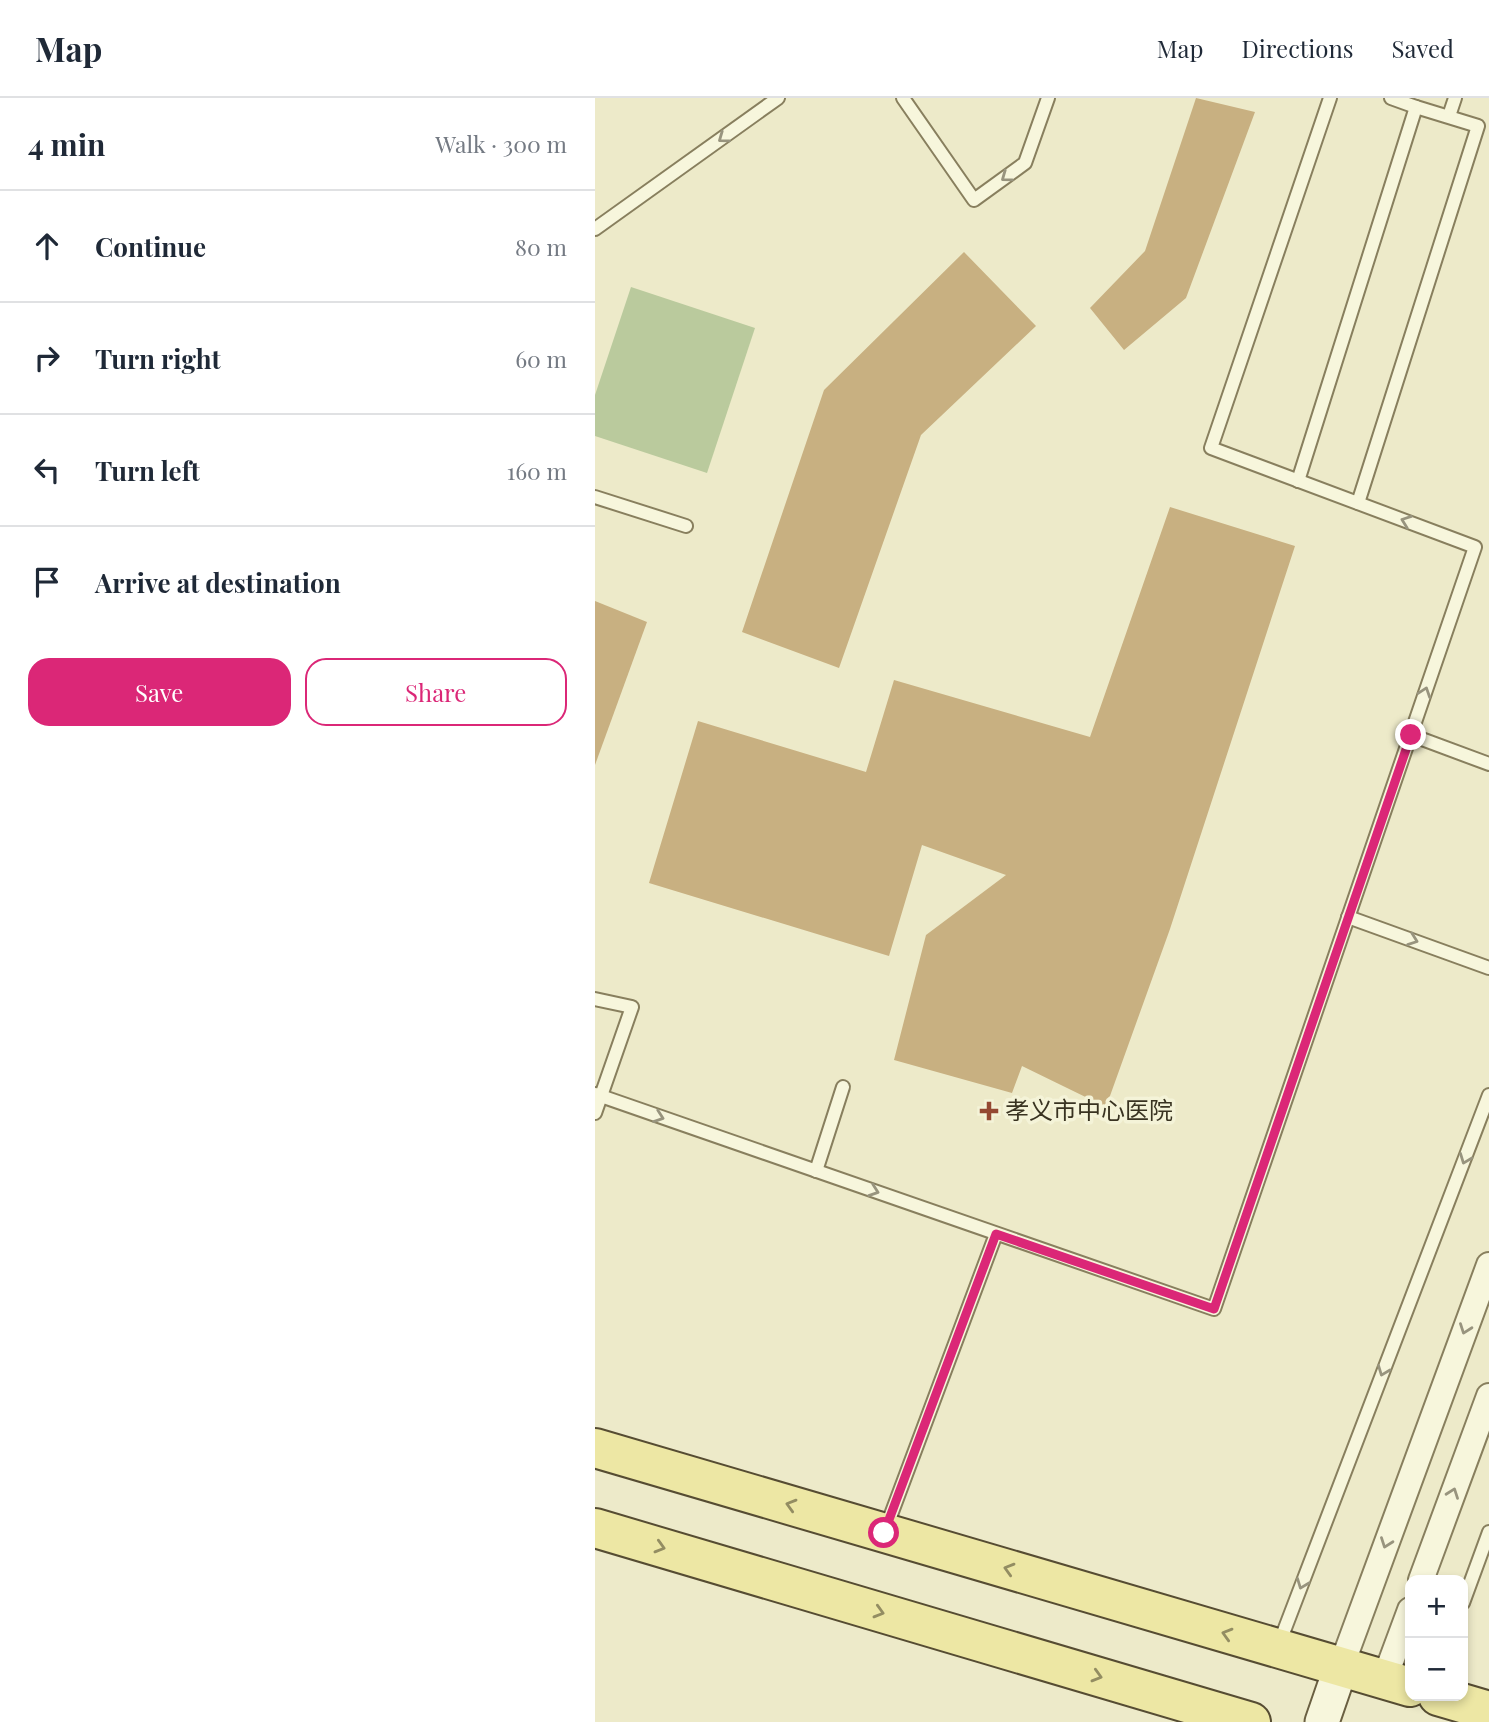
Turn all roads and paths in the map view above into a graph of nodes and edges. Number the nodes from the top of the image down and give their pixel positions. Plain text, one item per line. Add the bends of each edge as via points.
1 (778, 98) edge
2 (903, 98) edge
3 (1048, 98) edge
4 (1330, 98) edge
5 (1391, 98) edge
6 (1455, 98) edge
7 (1416, 107) junction
8 (1449, 116) junction
9 (595, 229) edge
10 (1298, 481) junction
11 (595, 497) edge
12 (1359, 503) junction
13 (686, 526) dead end
14 (1411, 735) junction
15 (1489, 764) edge
16 (1348, 917) junction
17 (1489, 968) edge
18 (595, 999) edge
19 (842, 1087) dead end
20 (598, 1095) edge
21 (1489, 1095) edge
22 (595, 1113) edge
23 (816, 1171) junction
24 (996, 1234) junction
25 (1489, 1265) edge
26 (1489, 1396) edge
27 (595, 1448) edge
28 (595, 1528) edge
29 (1489, 1532) edge
30 (884, 1533) junction
31 (1423, 1575) edge
32 (1468, 1589) edge
33 (1405, 1638) edge
34 (1277, 1648) junction
35 (1341, 1667) junction
36 (1397, 1684) edge
37 (1455, 1701) edge
38 (1489, 1711) edge
39 (1251, 1722) edge
40 (1322, 1722) edge

1 -> 9 lane
3 -> 2 lane via 1025,163 974,200
4 - 10 lane via 1211,448
5 - 7 lane
6 - 8 lane
7 - 8 lane
7 - 10 lane
8 - 12 lane via 1478,127
10 - 12 lane
11 - 13 lane
14 -> 12 lane via 1475,547
14 - 15 lane
14 - 16 lane
16 -> 17 lane
16 - 24 lane via 1214,1309
18 - 20 lane via 632,1007
19 - 23 lane
20 - 22 lane
20 -> 23 lane
21 -> 34 lane
23 -> 24 lane
24 - 30 lane
25 -> 35 street
31 -> 26 street
30 -> 27 main road
28 -> 39 main road
29 - 32 lane
34 -> 30 main road
33 - 36 street
34 - 35 main road
35 - 36 main road
35 - 40 main road
37 - 38 main road

